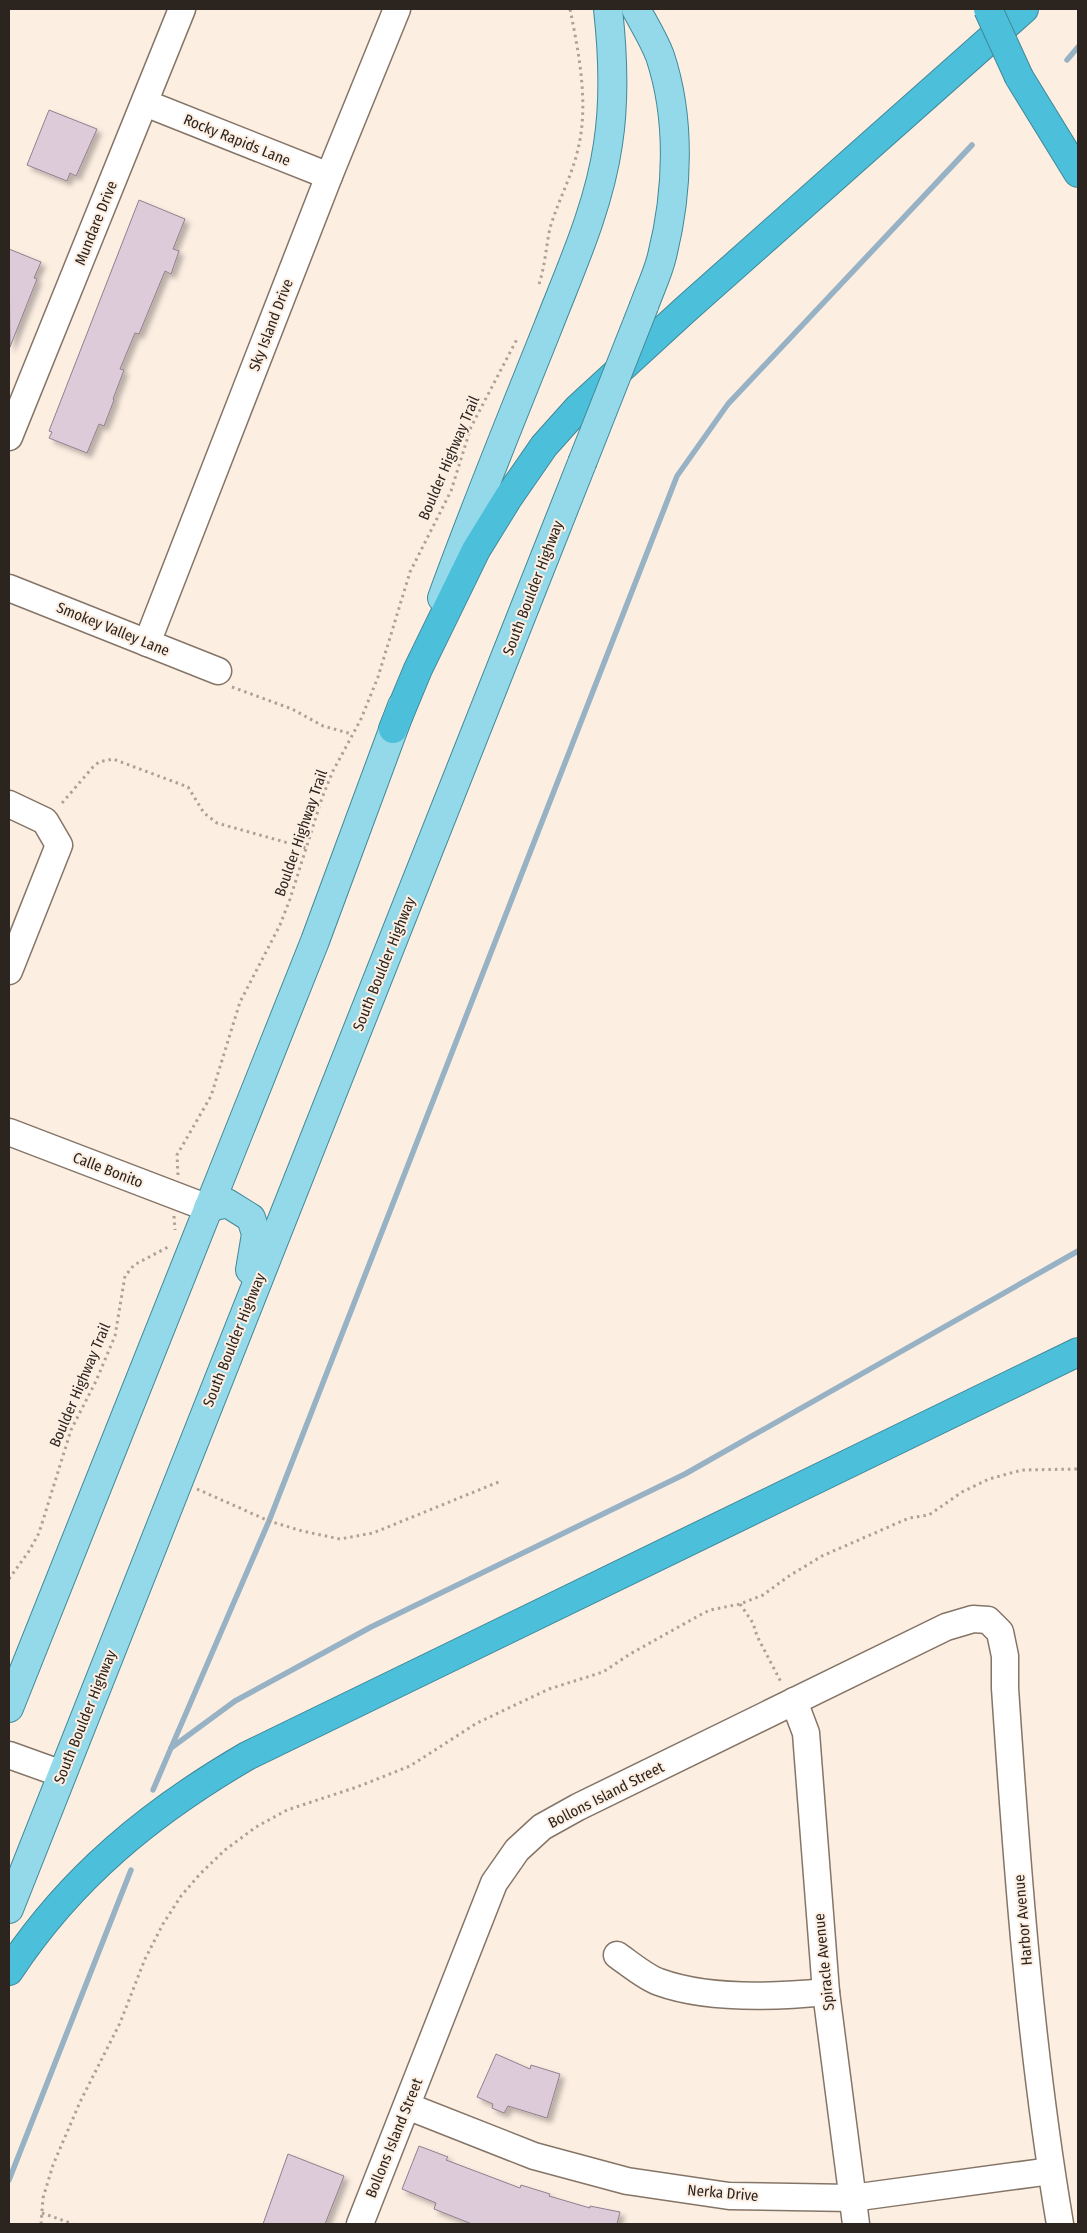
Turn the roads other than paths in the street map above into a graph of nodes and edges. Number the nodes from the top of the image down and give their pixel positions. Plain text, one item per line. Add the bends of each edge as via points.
1 (182, 9) edge
2 (396, 9) edge
3 (608, 9) edge
4 (636, 9) edge
5 (988, 9) edge
6 (1024, 9) edge
7 (145, 103) junction
8 (1078, 173) edge
9 (329, 176) junction
10 (9, 437) edge
11 (9, 588) edge
12 (147, 643) junction
13 (218, 671) road end
14 (393, 729) junction
15 (9, 804) edge
16 (9, 972) edge
17 (9, 1132) edge
18 (208, 1208) junction
19 (1078, 1352) edge
20 (220, 1375) junction
21 (988, 1620) joint
22 (794, 1701) junction
23 (9, 1708) edge
24 (9, 1755) edge
25 (62, 1774) junction
26 (9, 1909) edge
27 (617, 1955) dead end
28 (9, 1971) edge
29 (826, 1992) junction
30 (407, 2106) junction
31 (1051, 2171) junction
32 (852, 2198) junction
33 (360, 2224) edge
34 (856, 2224) edge
35 (1060, 2224) edge

1 - 7 street, Mundare Drive
2 - 9 street, Sky Island Drive
3 - 14 main road via 613,53 612,108 601,180 580,245 454,564
4 - 20 main road, South Boulder Highway, bridge via 660,55 674,136 670,218 662,257
5 - 8 highway, bridge via 1019,77
6 - 14 highway via 686,309 578,408 544,446 476,550
7 - 9 street, Rocky Rapids Lane
7 - 10 street, Mundare Drive
9 - 12 street, Sky Island Drive
11 - 12 street, Smokey Valley Lane
12 - 13 street, Smokey Valley Lane
14 - 18 main road via 315,941
15 - 16 street via 45,821 59,845
17 - 18 street, Calle Bonito
18 - 20 main road via 227,1203 251,1218 256,1234 248,1281
18 - 23 main road
19 - 28 highway via 248,1756 187,1792 112,1850 39,1928
20 - 25 main road, South Boulder Highway
21 - 22 street, Bollons Island Street via 973,1618 946,1628
21 - 31 street, Harbor Avenue via 1000,1632 1006,1656 1005,1698 1026,1961
22 - 29 street, Spiracle Avenue via 806,1733
22 - 30 street, Bollons Island Street via 578,1807 542,1827 517,1850 494,1883
24 - 25 street
25 - 26 main road, South Boulder Highway
27 - 29 street via 658,1982 700,1991 780,1997
29 - 32 street, Spiracle Avenue
30 - 32 street, Nerka Drive via 534,2156 627,2181 729,2196
30 - 33 street, Bollons Island Street
31 - 32 street, Nerka Drive
31 - 35 street, Harbor Avenue
32 - 34 street, Spiracle Avenue

